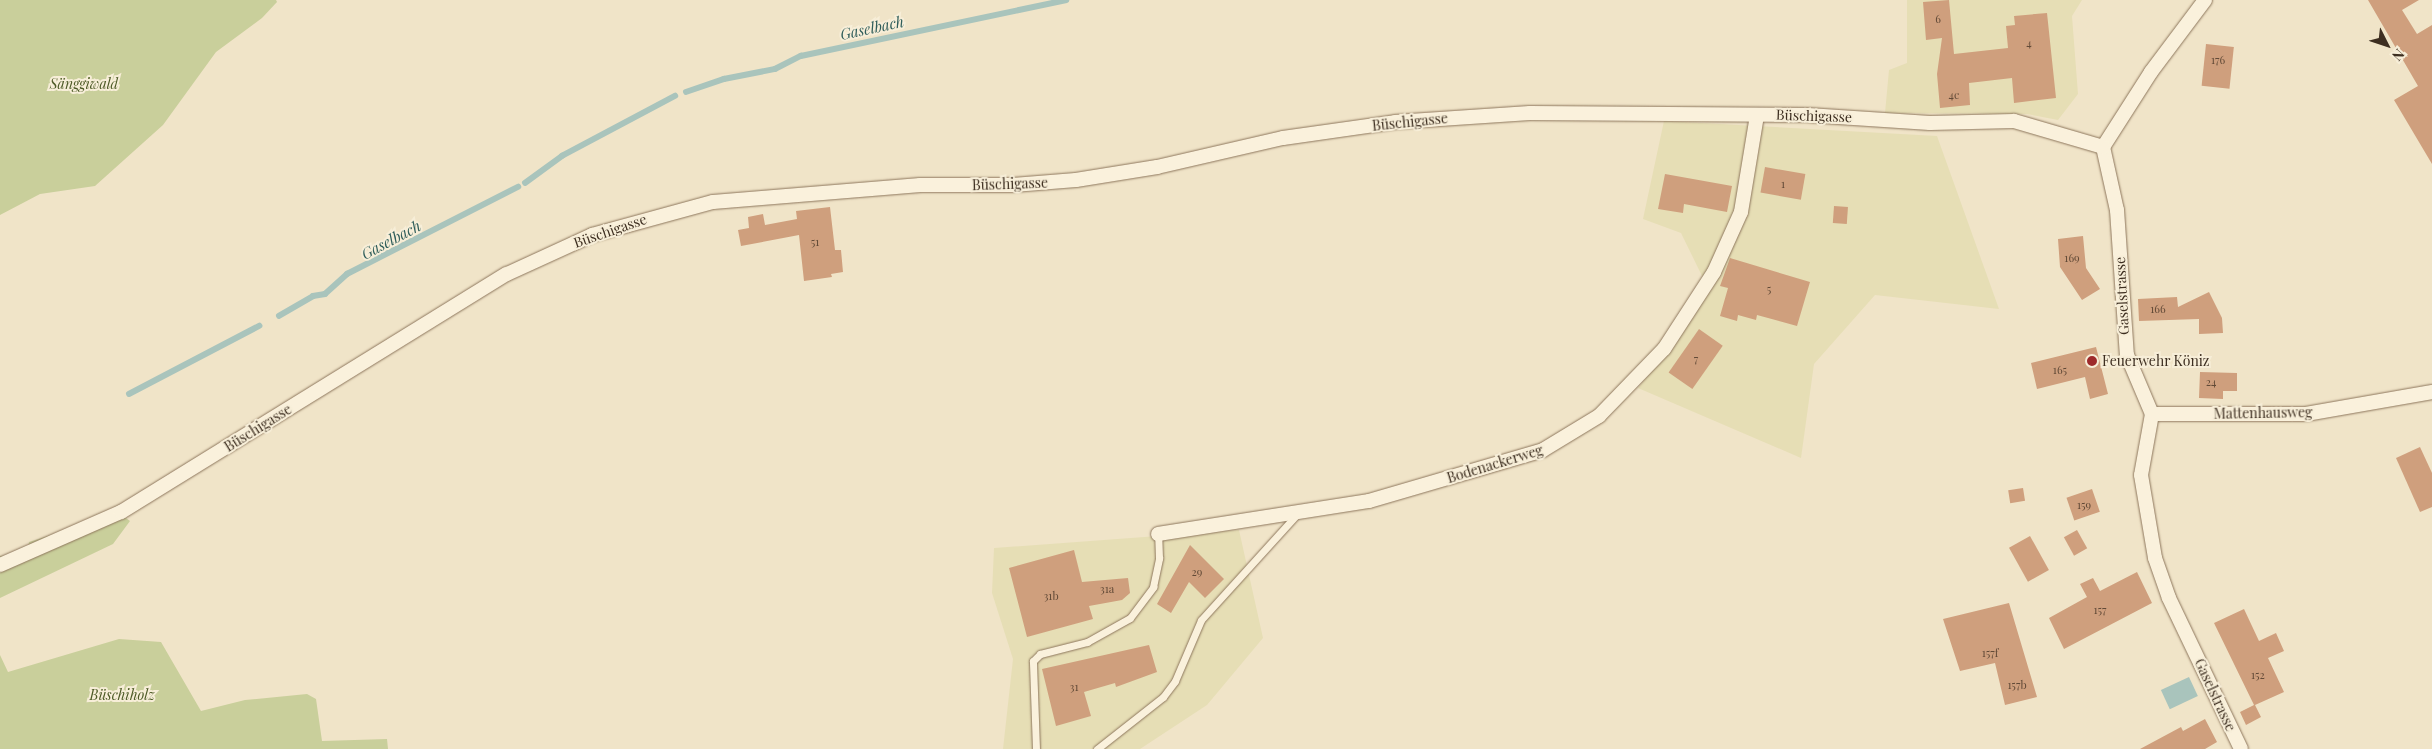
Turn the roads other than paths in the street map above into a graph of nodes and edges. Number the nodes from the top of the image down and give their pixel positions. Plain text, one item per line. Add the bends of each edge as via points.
1 (2205, 0) edge
2 (1757, 115) junction
3 (2103, 147) junction
4 (2432, 392) edge
5 (2152, 414) junction
6 (1297, 514) junction
7 (1158, 534) joint
8 (0, 565) edge
9 (1036, 749) edge
10 (1096, 749) edge
11 (2241, 749) edge

1 - 3 street via 2151,72
2 - 3 street, Büschigasse via 1930,123 2014,121
2 - 6 street, Bodenackerweg via 1741,212 1714,272 1669,342 1613,405 1543,450 1369,501
2 - 8 street, Büschigasse via 1530,113 1433,118 1283,138 1157,167 1076,180 770,195 713,202 655,216 592,234 507,274 121,512
3 - 5 street, Gaselstrasse via 2117,210 2127,355
4 - 5 street, Mattenhausweg via 2306,414
5 - 11 street, Gaselstrasse via 2141,475 2155,558 2169,598
6 - 7 street, Bodenackerweg
6 - 10 lane via 1202,620 1175,681 1163,697
7 - 9 lane via 1159,558 1153,587 1130,618 1087,642 1040,654 1033,661

